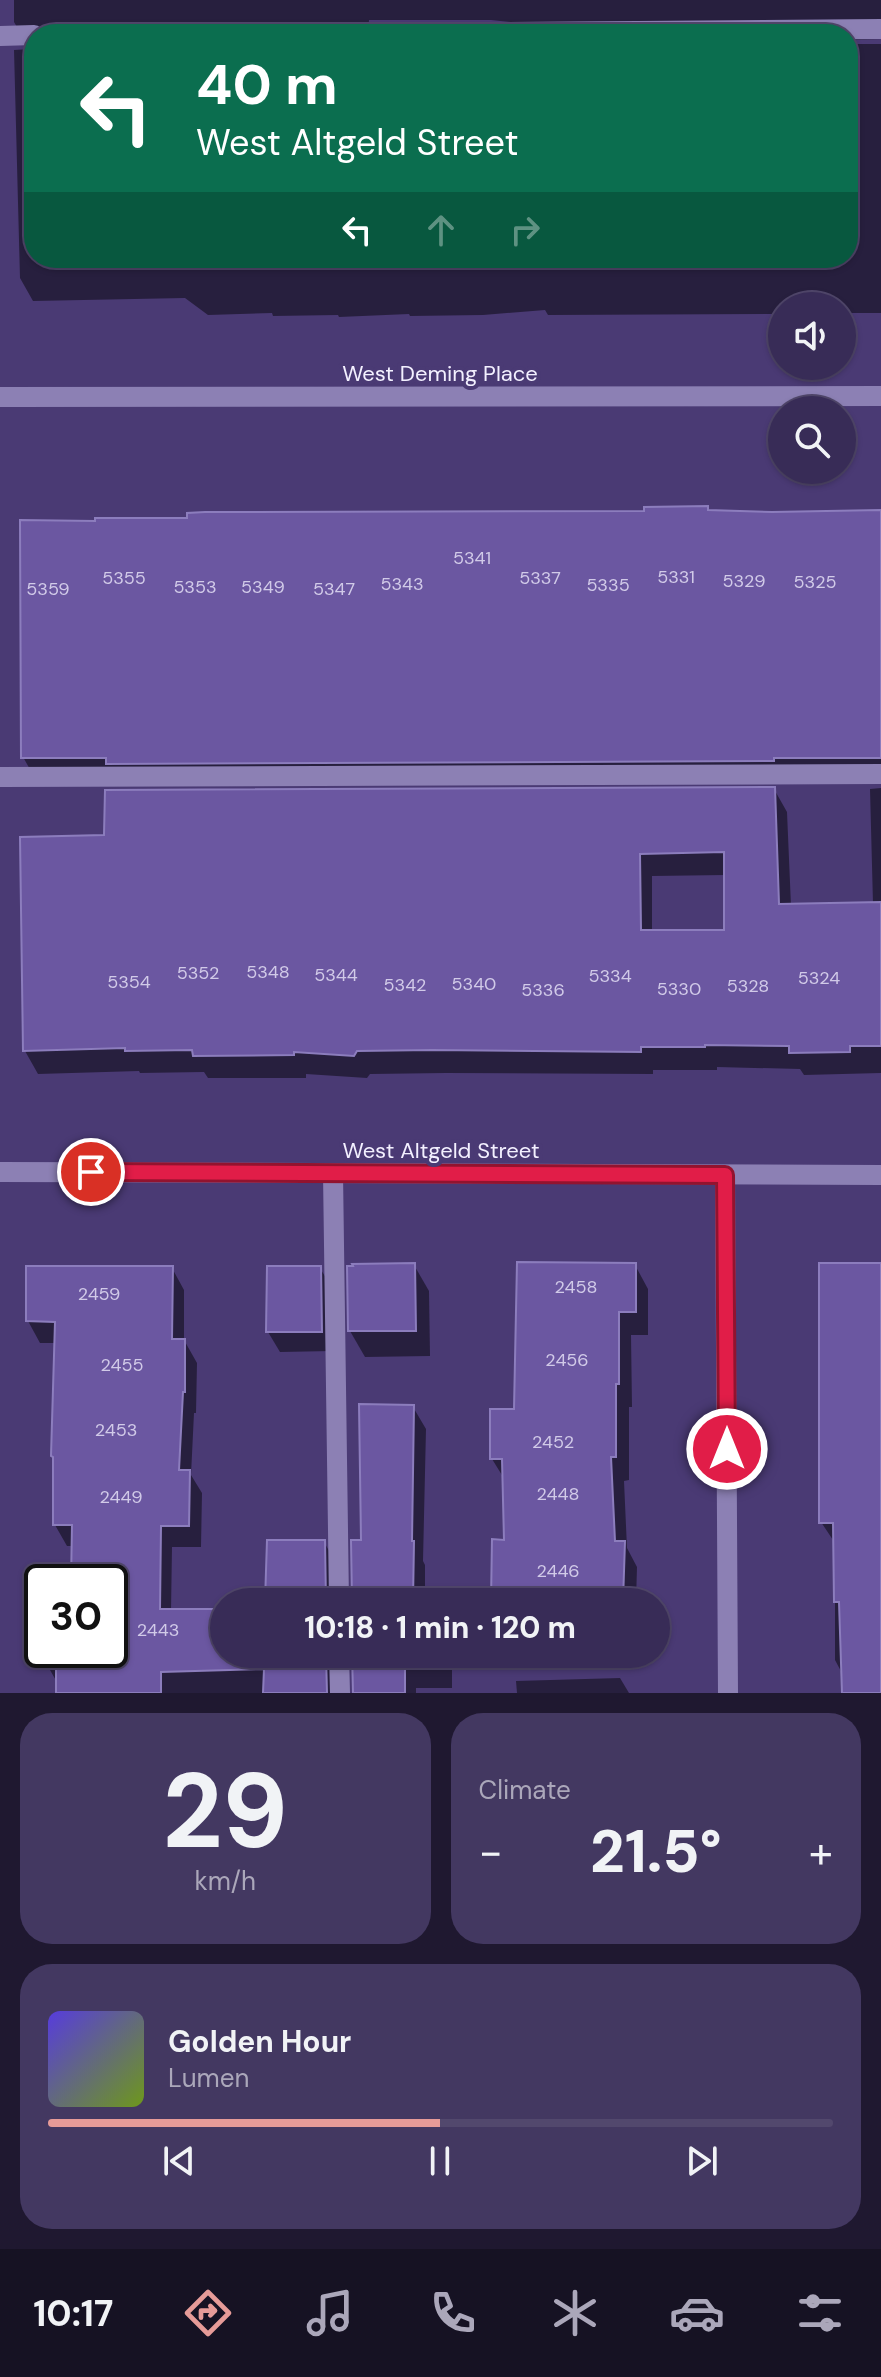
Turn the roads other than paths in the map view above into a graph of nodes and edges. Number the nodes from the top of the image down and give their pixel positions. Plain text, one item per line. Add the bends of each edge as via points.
1 (858, 29) edge
2 (881, 29) edge
3 (24, 35) edge
4 (0, 36) edge
5 (881, 396) edge
6 (0, 397) edge
7 (881, 774) edge
8 (0, 777) edge
9 (0, 1172) edge
10 (333, 1173) junction
11 (725, 1175) junction
12 (881, 1175) edge
13 (339, 1588) edge
14 (339, 1668) edge
15 (340, 1693) edge
16 (728, 1693) edge

1 - 2 street
3 - 4 street
5 - 6 street, West Deming Place
7 - 8 street
9 - 10 street, West Altgeld Street
10 - 11 street, West Altgeld Street
10 - 13 street
11 - 12 street, West Altgeld Street
11 - 16 street
14 - 15 street

